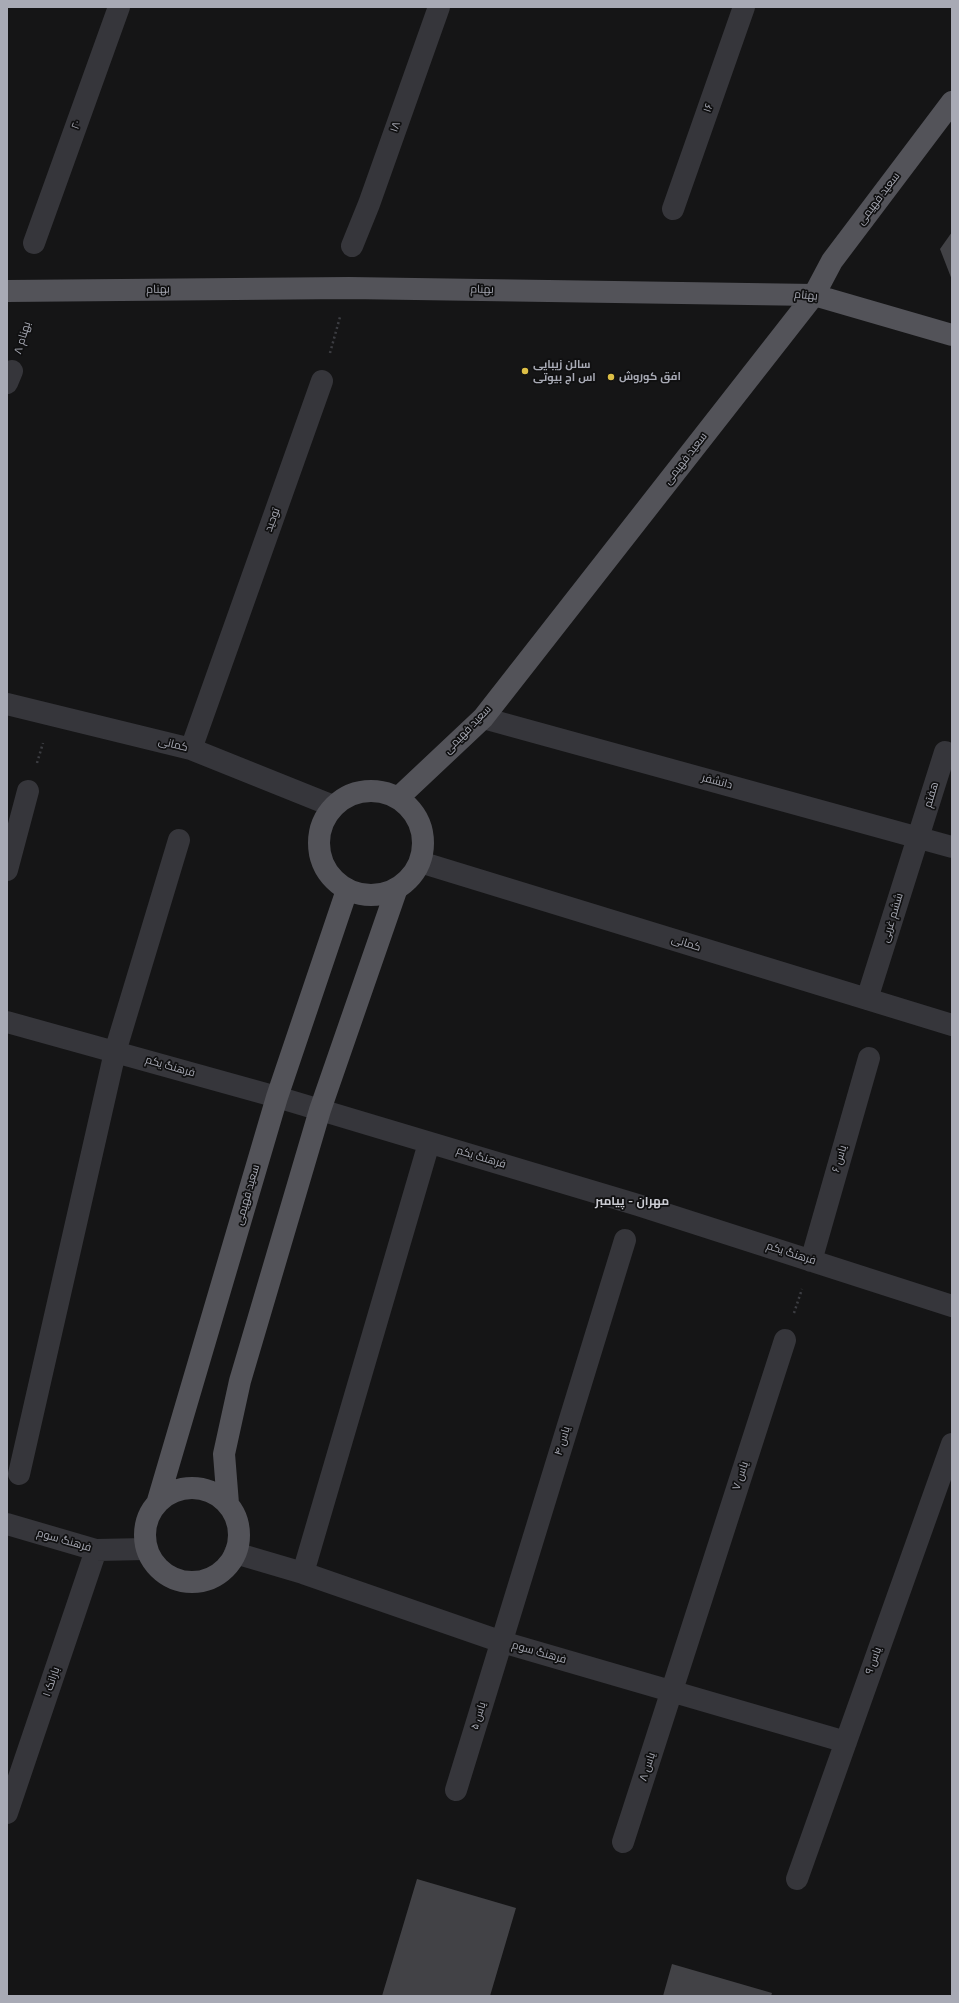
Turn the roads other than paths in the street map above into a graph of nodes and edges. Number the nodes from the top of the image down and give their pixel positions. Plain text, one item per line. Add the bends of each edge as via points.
1 (119, 7) edge
2 (439, 7) edge
3 (744, 7) edge
4 (952, 102) edge
5 (673, 209) dead end
6 (34, 243) dead end
7 (352, 246) dead end
8 (7, 291) edge
9 (814, 295) junction
10 (952, 335) edge
11 (322, 381) road end
12 (7, 704) edge
13 (483, 718) junction
14 (191, 750) junction
15 (945, 752) dead end
16 (28, 791) road end
17 (398, 798) junction
18 (334, 806) junction
19 (918, 838) junction
20 (179, 840) dead end
21 (952, 847) edge
22 (420, 862) junction
23 (7, 870) edge
24 (397, 888) junction
25 (347, 890) junction
26 (867, 999) junction
27 (7, 1022) edge
28 (952, 1025) edge
29 (115, 1052) junction
30 (869, 1058) dead end
31 (277, 1097) junction
32 (320, 1110) junction
33 (429, 1143) junction
34 (625, 1240) dead end
35 (811, 1261) junction
36 (952, 1306) edge
37 (785, 1340) road end
38 (952, 1444) edge
39 (19, 1474) dead end
40 (945, 1487) edge
41 (157, 1504) junction
42 (228, 1504) junction
43 (7, 1524) edge
44 (146, 1549) junction
45 (96, 1550) junction
46 (235, 1553) junction
47 (303, 1573) junction
48 (502, 1642) junction
49 (672, 1691) junction
50 (846, 1742) junction
51 (456, 1790) dead end
52 (7, 1813) edge
53 (623, 1842) dead end
54 (798, 1879) dead end

1 - 6 street, ۲۰
2 - 7 street, ۱۸
3 - 5 street, ۱۶
4 - 9 main road, سعید فهیمی via 832,261
8 - 9 main road, بهنام via 349,288
9 - 10 main road, بهنام
9 - 13 main road, سعید فهیمی
11 - 14 street, توحید
12 - 14 street, کمانی
13 - 17 main road, سعید فهیمی
13 - 19 street, دانشفر
14 - 18 street, کمانی
15 - 19 street, هفتم
16 - 23 street
17 - 18 main road via 382,791 365,790 348,795
17 - 22 main road via 412,810 420,826 423,844
18 - 25 main road via 324,819 320,830 319,851 324,867 333,880
19 - 21 street, دانشفر
19 - 26 street, ششم غربی
20 - 29 street
22 - 24 main road via 410,877
22 - 26 street, کمانی
24 - 25 main road via 381,895 363,895
24 - 32 main road
25 - 31 main road, سعید فهیمی
26 - 28 street, کمانی
27 - 29 street, فرهنگ یکم
29 - 31 street, فرهنگ یکم
29 - 39 street
30 - 35 street, یاس ۶
31 - 32 street, فرهنگ یکم
31 - 41 main road, سعید فهیمی
32 - 33 street, فرهنگ یکم
32 - 42 main road via 240,1381 224,1454
33 - 35 street, فرهنگ یکم via 638,1205
33 - 47 street
34 - 48 street, یاس ۴
35 - 36 street, فرهنگ یکم
37 - 49 street, یاس ۷
38 - 40 street, یاس ۹
40 - 50 street, یاس ۹
41 - 42 main road via 169,1493 185,1488 201,1488 216,1494
41 - 44 main road via 148,1517 144,1533
42 - 46 main road via 236,1517 240,1532
43 - 45 street, فرهنگ سوم
44 - 45 street, فرهنگ سوم
44 - 46 main road via 164,1574 178,1581 193,1583 208,1580 221,1573 232,1562
45 - 52 street, بارانک ۱
46 - 47 street, فرهنگ سوم
47 - 48 street, فرهنگ سوم
48 - 49 street, فرهنگ سوم
48 - 51 street, یاس ۵
49 - 50 street, فرهنگ سوم
49 - 53 street, یاس ۸
50 - 54 street, یاس ۹

